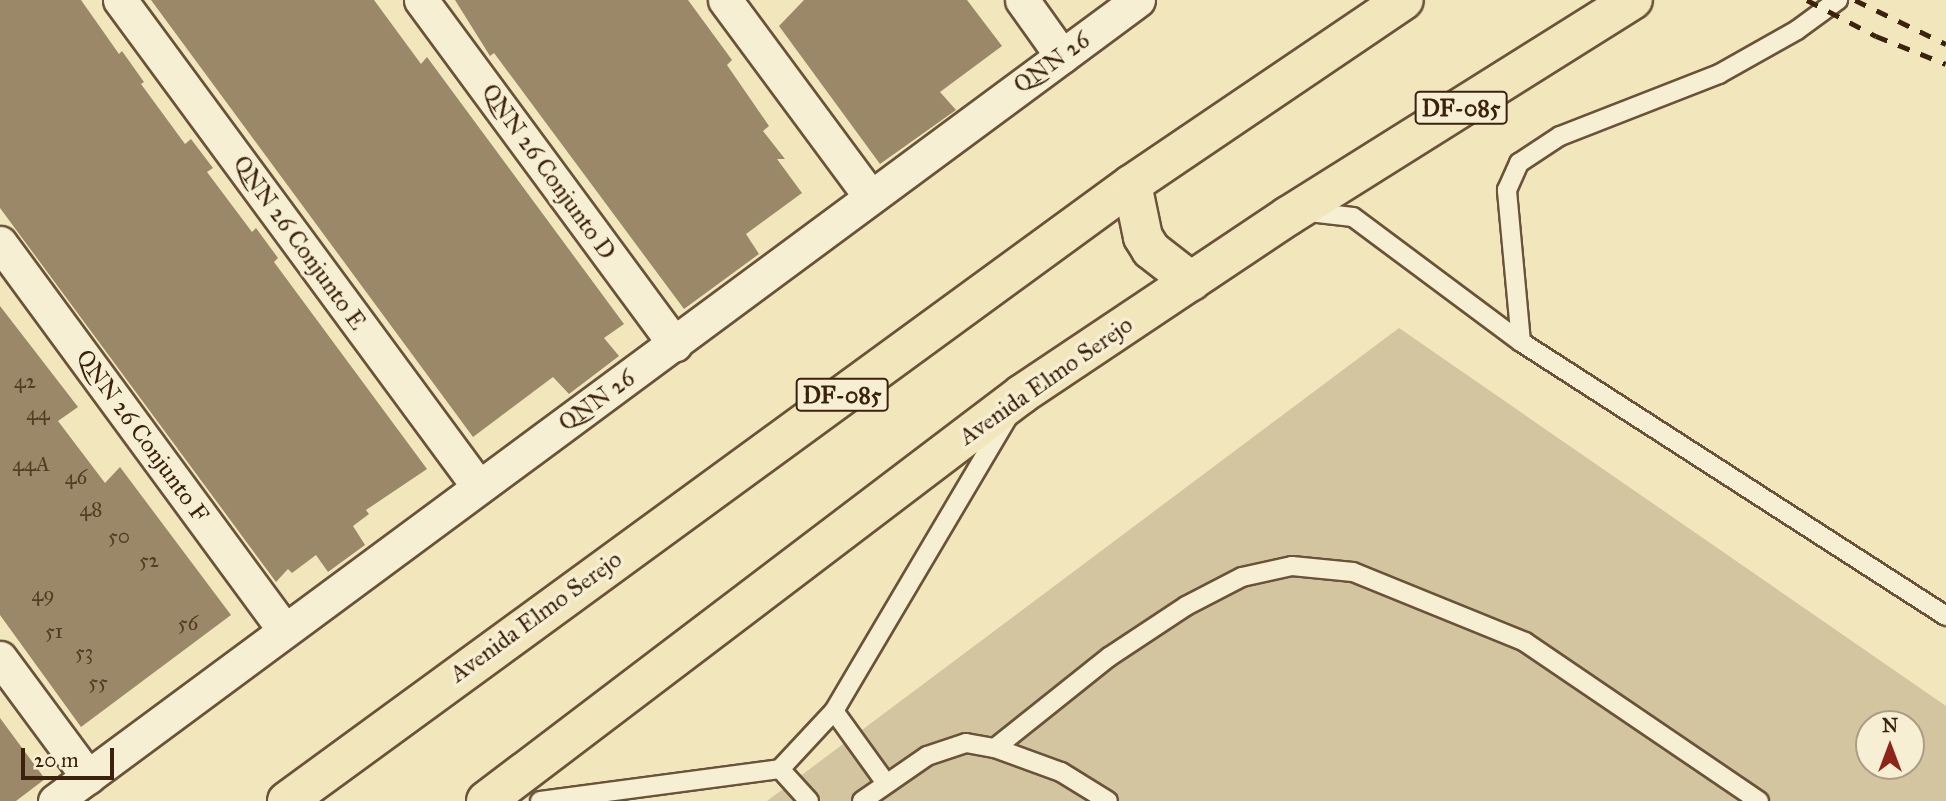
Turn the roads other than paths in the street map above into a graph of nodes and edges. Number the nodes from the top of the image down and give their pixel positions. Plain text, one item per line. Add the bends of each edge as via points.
1 (120, 0) edge
2 (421, 0) edge
3 (725, 0) edge
4 (1021, 0) edge
5 (1138, 0) edge
6 (1404, 0) edge
7 (1633, 0) edge
8 (1838, 0) edge
9 (1062, 56) junction
10 (1132, 184) junction
11 (871, 197) junction
12 (1288, 216) junction
13 (0, 243) edge
14 (1191, 281) junction
15 (1521, 342) junction
16 (675, 344) junction
17 (1022, 394) junction
18 (478, 486) junction
19 (1946, 615) edge
20 (284, 629) junction
21 (0, 658) edge
22 (834, 711) junction
23 (995, 748) junction
24 (780, 769) junction
25 (88, 777) junction
26 (886, 783) junction
27 (55, 801) edge
28 (287, 801) edge
29 (486, 801) edge
30 (540, 801) edge
31 (808, 801) edge
32 (862, 801) edge
33 (1108, 801) edge
34 (1759, 801) edge

1 - 18 street, QNN 26 Conjunto E
2 - 16 street, QNN 26 Conjunto D
3 - 11 street
4 - 9 street
5 - 9 street, QNN 26
6 - 10 main road, Avenida Elmo Serejo / DF-085
7 - 12 main road, Avenida Elmo Serejo / DF-085
8 - 15 lane via 1797,30 1719,74 1560,136 1520,163 1507,190
9 - 11 street, QNN 26
10 - 14 main road via 1143,237 1151,250
10 - 28 main road, Avenida Elmo Serejo / DF-085
11 - 16 street, QNN 26
12 - 14 main road, Avenida Elmo Serejo / DF-085
12 - 15 lane via 1324,211 1353,216
13 - 20 street, QNN 26 Conjunto F
14 - 17 main road, Avenida Elmo Serejo / DF-085
15 - 19 lane
16 - 18 street, QNN 26
17 - 22 lane
17 - 29 main road, Avenida Elmo Serejo / DF-085
18 - 20 street, QNN 26
20 - 25 street, QNN 26
21 - 25 street
22 - 24 lane
22 - 26 lane
23 - 26 lane via 966,743 944,748
23 - 33 lane via 1061,772
23 - 34 lane via 1109,657 1186,606 1242,577 1292,566 1353,572 1525,642
24 - 30 lane
24 - 31 lane
25 - 27 street, QNN 26
26 - 32 lane

